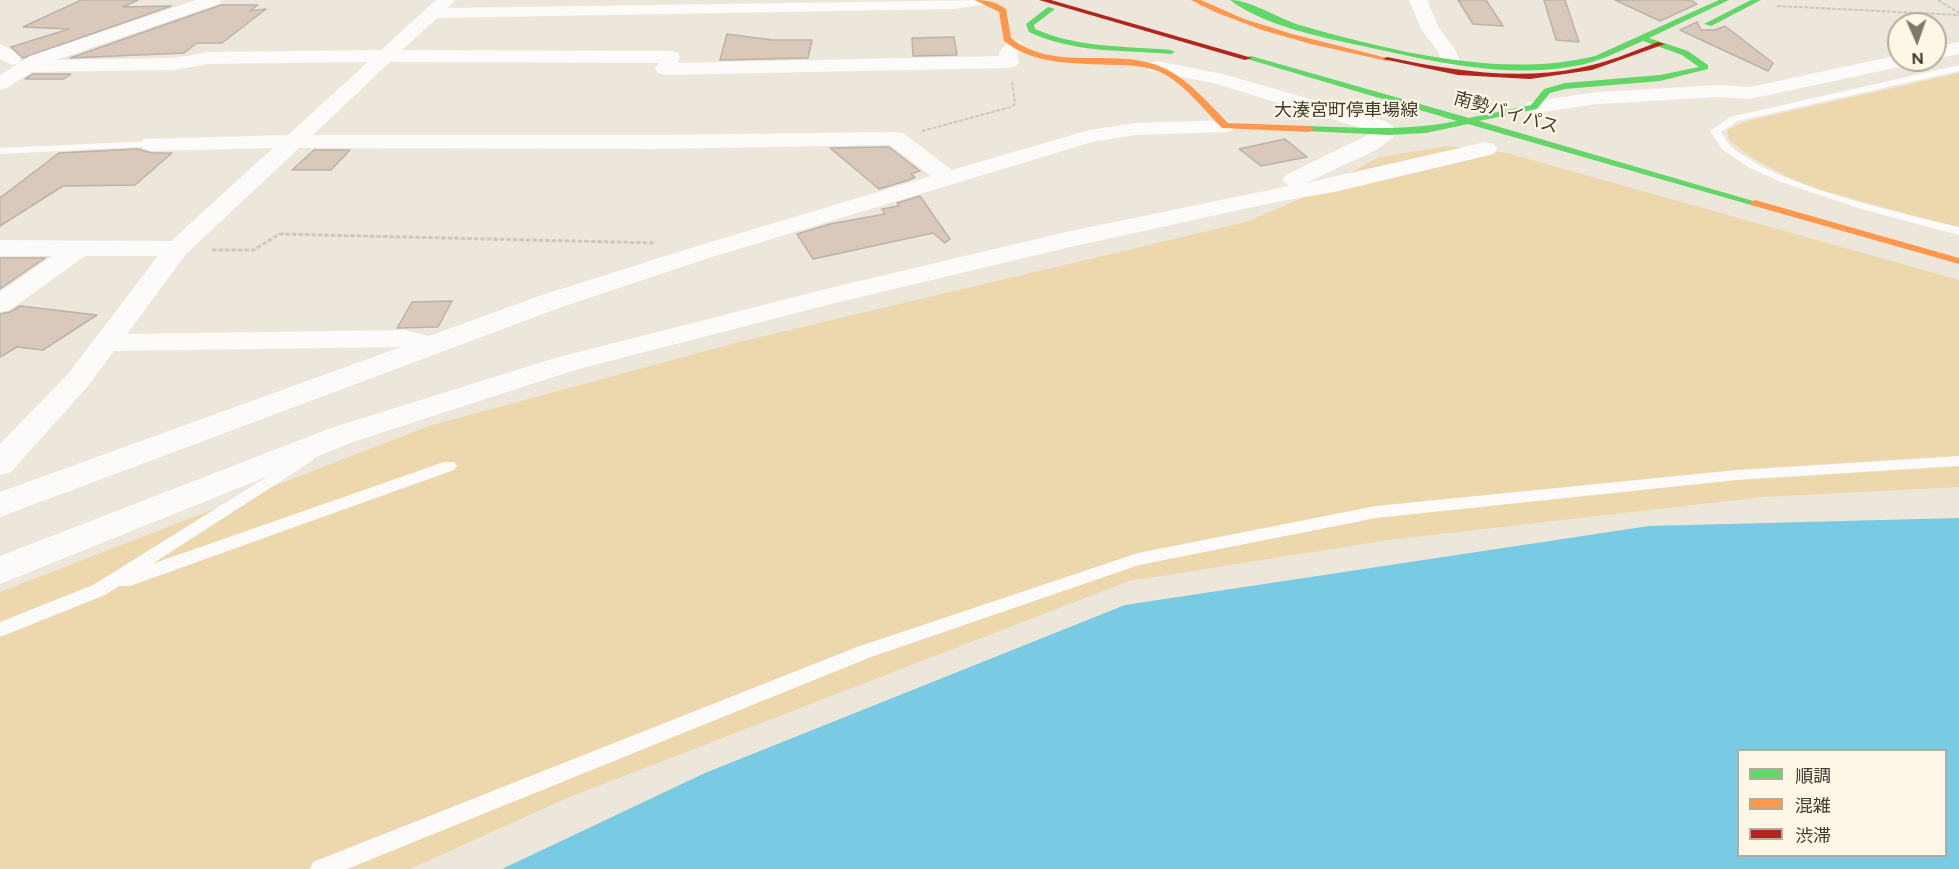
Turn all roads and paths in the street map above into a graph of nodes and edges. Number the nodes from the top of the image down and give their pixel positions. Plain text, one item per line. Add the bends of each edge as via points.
1 (213, 0) edge
2 (979, 0) edge
3 (1078, 0) edge
4 (1195, 0) edge
5 (1234, 0) edge
6 (1418, 0) edge
7 (1725, 0) edge
8 (1757, 0) edge
9 (1938, 0) edge
10 (1047, 4) edge
11 (141, 6) dead end
12 (439, 7) edge
13 (1959, 14) edge
14 (1698, 28) dead end
15 (1678, 37) dead end
16 (1643, 38) junction
17 (86, 43) junction
18 (1661, 44) junction
19 (1011, 54) junction
20 (387, 56) junction
21 (16, 59) edge
22 (1450, 61) junction
23 (1887, 64) edge
24 (1157, 67) junction
25 (1959, 68) edge
26 (0, 84) edge
27 (1393, 85) dead end
28 (1422, 102) junction
29 (1534, 107) junction
30 (1225, 126) junction
31 (1389, 132) junction
32 (895, 138) junction
33 (295, 141) junction
34 (152, 144) joint
35 (1486, 149) dead end
36 (0, 151) edge
37 (948, 178) junction
38 (1721, 178) dead end
39 (1271, 196) junction
40 (1812, 204) dead end
41 (1959, 231) edge
42 (1959, 245) edge
43 (0, 248) edge
44 (77, 249) junction
45 (177, 249) junction
46 (703, 252) junction
47 (1959, 261) edge
48 (0, 304) edge
49 (108, 343) junction
50 (429, 345) junction
51 (342, 435) junction
52 (1959, 461) edge
53 (0, 464) edge
54 (448, 466) dead end
55 (0, 506) edge
56 (0, 570) edge
57 (99, 590) junction
58 (0, 630) edge
59 (321, 869) edge

1 - 17 street
2 - 12 street via 954,4
2 - 19 main road via 1003,10 1004,36
3 - 28 main road, 南勢バイパス
4 - 18 main road via 1264,30 1404,63 1478,75 1533,77 1593,69
5 - 22 main road via 1293,28
6 - 22 street
7 - 16 main road
8 - 13 path via 1794,9
8 - 14 main road
9 - 13 path
10 - 28 main road, 南勢バイパス
10 - 28 main road via 1030,28 1053,40 1235,62
11 - 17 street
12 - 20 street
15 - 18 main road
16 - 18 main road, 大湊宮町停車場線
16 - 22 main road via 1575,63 1517,68
17 - 21 street
18 - 29 main road, 大湊宮町停車場線 via 1700,61 1705,67 1678,75 1565,86 1547,91
19 - 20 street via 665,69 670,57
19 - 24 main road
19 - 32 path via 1015,104
20 - 21 street via 209,58 174,64
20 - 33 street
21 - 26 street
23 - 29 street via 1750,93 1598,98
24 - 30 main road
24 - 31 street via 1216,78 1378,125
25 - 41 lane via 1766,111 1734,120 1715,131 1724,147 1788,181
27 - 28 main road
28 - 38 main road, 南勢バイパス
28 - 47 main road, 南勢バイパス
29 - 31 main road, 大湊宮町停車場線 via 1426,129
30 - 31 main road, 大湊宮町停車場線
30 - 37 street via 1136,129 1089,136
31 - 39 street via 1287,183
32 - 33 street
32 - 37 street
33 - 34 street
33 - 45 street
34 - 36 lane
35 - 39 street
37 - 46 street
39 - 51 street via 1066,240 577,361
40 - 42 main road
43 - 44 street
44 - 45 street
44 - 48 street
45 - 46 path via 254,250 279,234 675,243
45 - 49 street
46 - 50 street
49 - 50 street via 404,338
49 - 53 street
50 - 55 street
51 - 56 street
51 - 57 lane
52 - 59 lane via 1737,475 1376,512 1138,559 864,652
54 - 57 lane
57 - 58 lane

